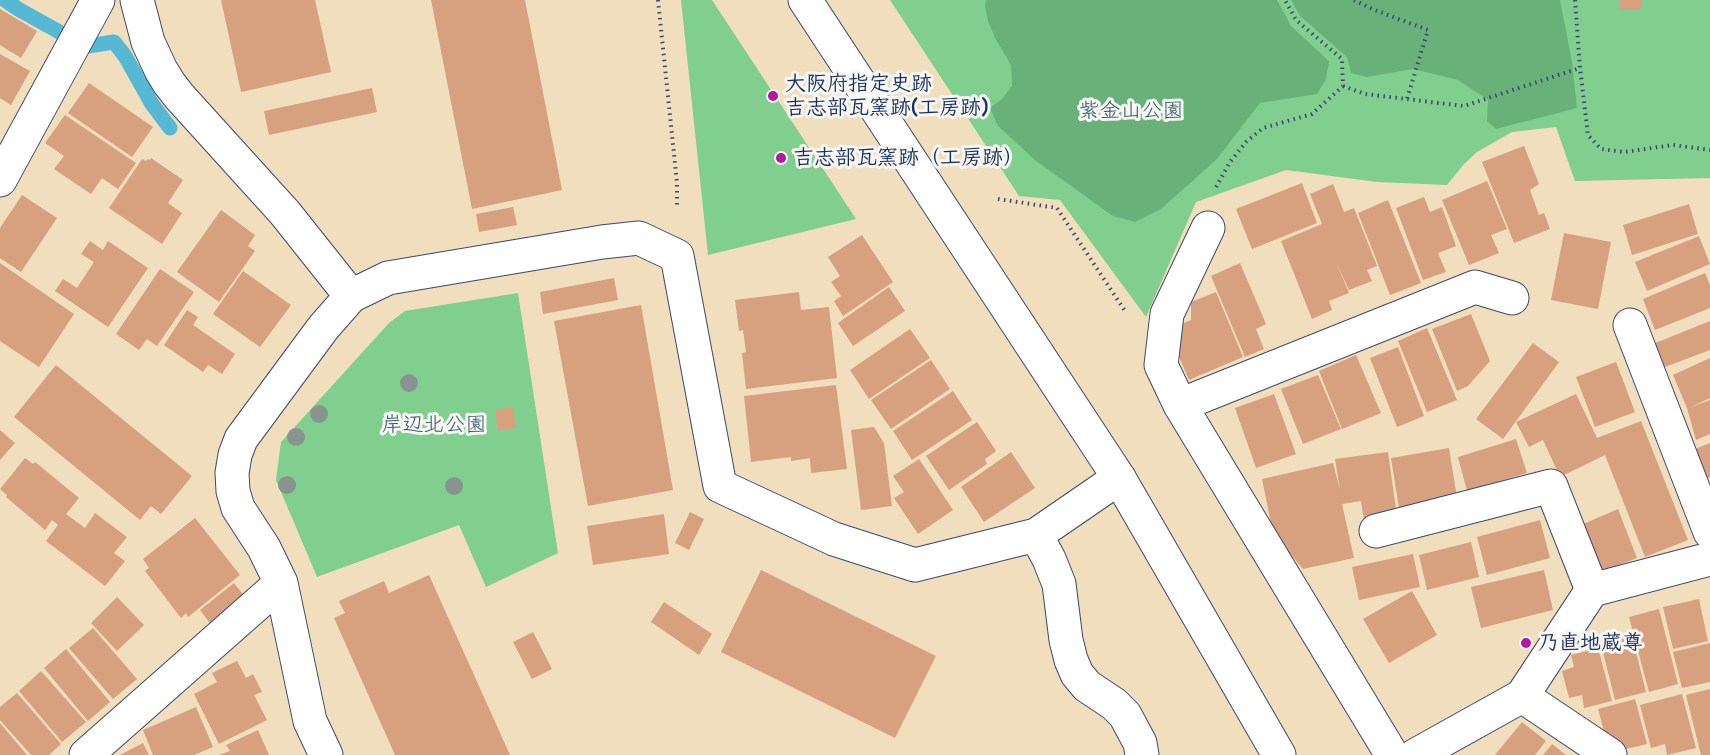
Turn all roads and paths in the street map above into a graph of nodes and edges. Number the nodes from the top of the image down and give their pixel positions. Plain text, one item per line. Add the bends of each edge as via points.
1 (98, 0) edge
2 (137, 0) edge
3 (658, 0) edge
4 (805, 0) edge
5 (1285, 0) edge
6 (1354, 0) edge
7 (1575, 0) edge
8 (1580, 68) junction
9 (1343, 86) junction
10 (1407, 99) junction
11 (11, 132) edge
12 (1710, 150) edge
13 (0, 180) edge
14 (998, 199) dead end
15 (1208, 228) joint
16 (677, 256) junction
17 (351, 296) junction
18 (1512, 298) dead end
19 (1630, 325) dead end
20 (1161, 365) junction
21 (1180, 405) junction
22 (1119, 478) junction
23 (1376, 531) dead end
24 (1710, 532) edge
25 (1036, 535) junction
26 (1710, 560) edge
27 (281, 583) junction
28 (1592, 590) junction
29 (1522, 696) junction
30 (86, 755) edge
31 (327, 755) edge
32 (1142, 755) edge
33 (1279, 755) edge
34 (1392, 755) edge
35 (1416, 755) edge
36 (1610, 755) edge

1 - 11 street
2 - 17 street via 148,42 169,83 285,213
3 - 16 path via 677,183
4 - 22 street
5 - 9 path via 1296,20 1342,59
6 - 10 path via 1428,30
7 - 8 path
8 - 10 path via 1464,106
8 - 12 path via 1588,135 1601,149 1624,152 1673,145
9 - 10 path via 1365,94
9 - 15 path via 1312,114 1263,128 1246,142 1230,162 1206,207
11 - 13 street
14 - 20 path via 1057,208
15 - 20 street via 1167,314
16 - 17 street via 639,238 602,242 388,278
16 - 25 street via 720,486 834,539 915,565
17 - 27 street via 251,424 235,455 233,491 238,508
18 - 21 street via 1475,287
19 - 24 street
20 - 21 street
21 - 34 street
22 - 25 street
22 - 33 street
23 - 28 street via 1551,486
25 - 32 street via 1059,584 1066,640 1077,674 1125,715
26 - 28 street
27 - 30 street
27 - 31 street via 310,721
28 - 29 street
29 - 35 street
29 - 36 street

